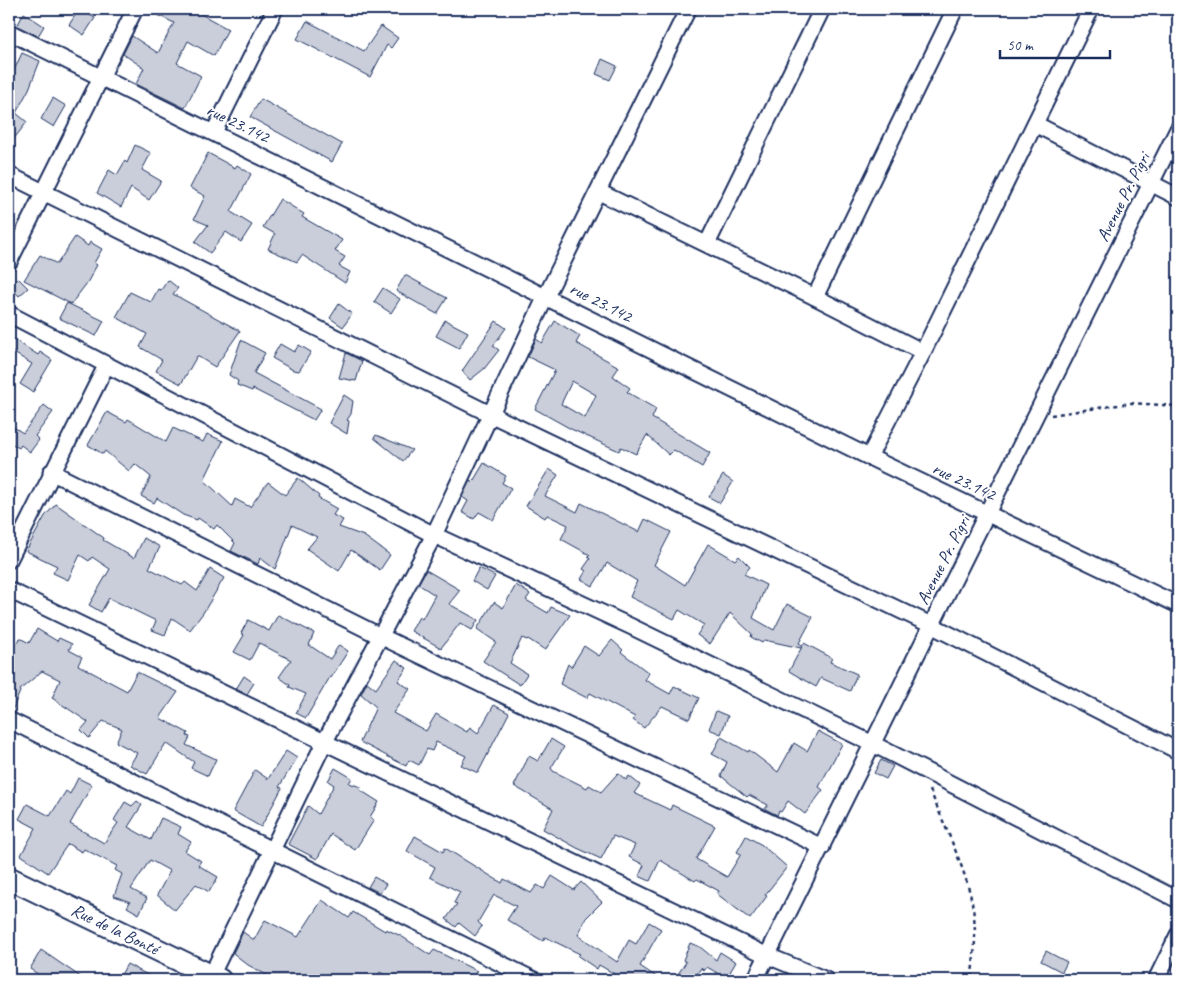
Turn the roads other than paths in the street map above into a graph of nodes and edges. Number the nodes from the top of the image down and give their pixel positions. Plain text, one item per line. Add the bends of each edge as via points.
1 (134, 9) edge
2 (275, 9) edge
3 (688, 9) edge
4 (822, 9) edge
5 (956, 9) edge
6 (1091, 9) edge
7 (9, 32) edge
8 (102, 76) junction
9 (1035, 124) junction
10 (1178, 129) edge
11 (214, 132) junction
12 (9, 175) edge
13 (1151, 183) junction
14 (43, 191) junction
15 (599, 192) junction
16 (1178, 197) edge
17 (707, 244) junction
18 (9, 262) edge
19 (546, 296) junction
20 (815, 296) junction
21 (9, 314) edge
22 (923, 352) junction
23 (106, 366) junction
24 (492, 415) junction
25 (869, 457) junction
26 (51, 472) junction
27 (988, 512) junction
28 (434, 535) junction
29 (9, 560) edge
30 (9, 590) edge
31 (1178, 605) edge
32 (931, 625) junction
33 (380, 636) junction
34 (9, 720) edge
35 (324, 743) junction
36 (873, 744) junction
37 (1178, 751) edge
38 (822, 847) junction
39 (272, 852) junction
40 (9, 878) edge
41 (1178, 900) edge
42 (1178, 935) edge
43 (768, 956) junction
44 (213, 979) edge
45 (534, 980) edge
46 (755, 980) edge
47 (826, 980) edge
48 (1156, 980) edge

1 - 8 street
2 - 11 street
3 - 15 street
4 - 17 street
5 - 20 street
6 - 9 street
7 - 8 street, rue 23.142
8 - 11 street, rue 23.142
8 - 14 street
9 - 13 street
9 - 22 street
10 - 13 street, Avenue Pr. Pigri
11 - 19 street, rue 23.142
12 - 14 street
13 - 16 street
13 - 27 street, Avenue Pr. Pigri
14 - 18 street
14 - 24 street
15 - 17 street
15 - 19 street
17 - 20 street
19 - 24 street
19 - 25 street, rue 23.142
20 - 22 street
21 - 23 street
22 - 25 street
23 - 26 street
23 - 28 street
24 - 28 street
24 - 32 street
25 - 27 street, rue 23.142
26 - 29 street
26 - 33 street
27 - 31 street, rue 23.142
27 - 32 street, Avenue Pr. Pigri
28 - 33 street
28 - 36 street
30 - 35 street
32 - 36 street, Avenue Pr. Pigri
32 - 37 street
33 - 35 street
33 - 38 street
34 - 39 street
35 - 39 street
35 - 43 street
36 - 38 street, Avenue Pr. Pigri
36 - 41 street
38 - 43 street, Avenue Pr. Pigri
39 - 44 street
39 - 45 street
40 - 44 street, Rue de la Bonté
42 - 48 street
43 - 46 street, Avenue Pr. Pigri
43 - 47 street

